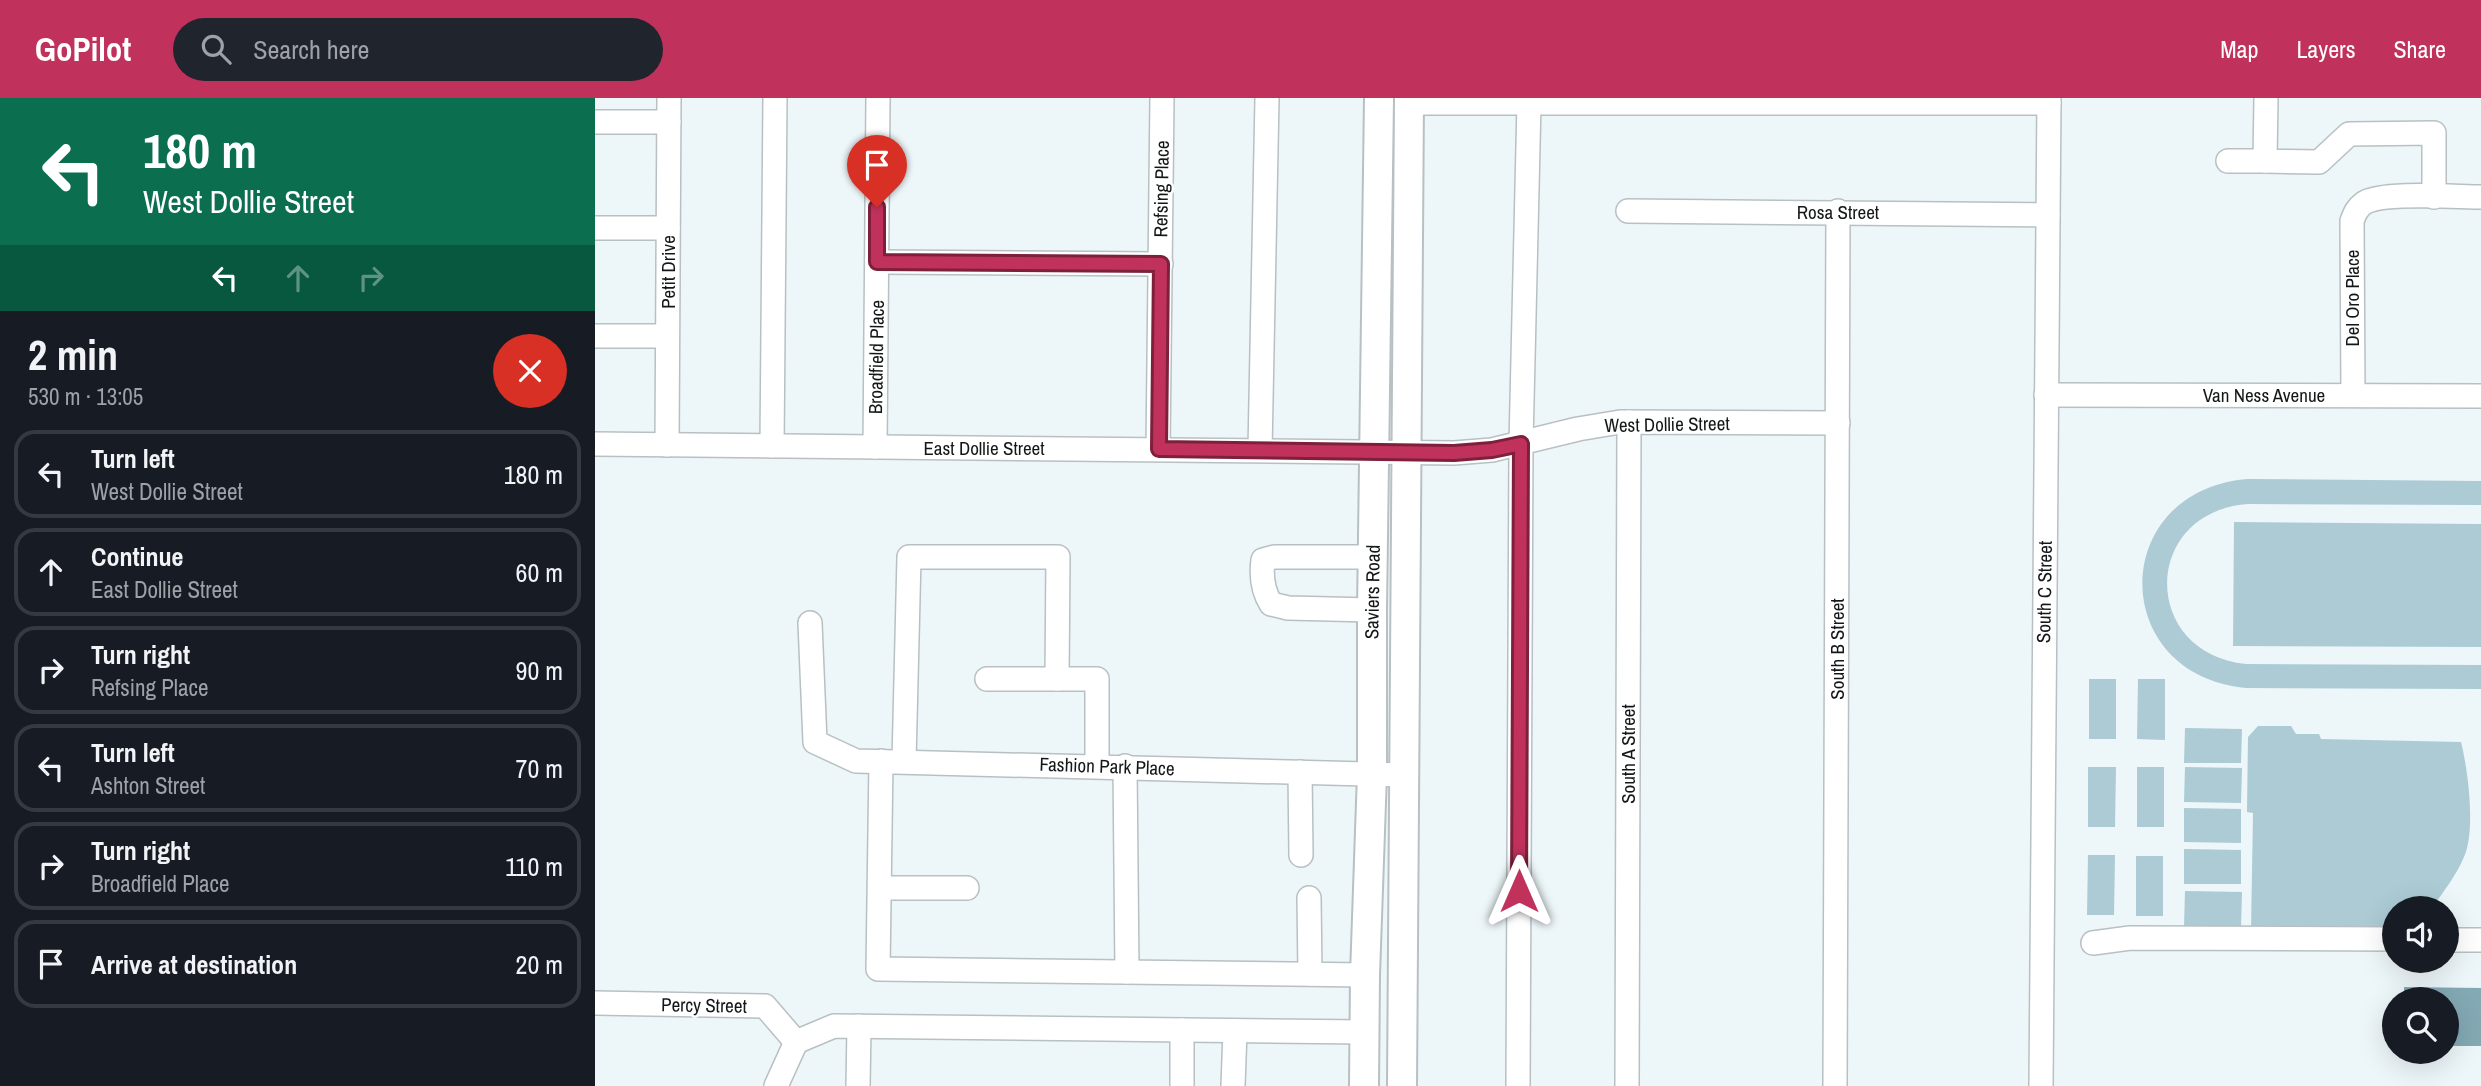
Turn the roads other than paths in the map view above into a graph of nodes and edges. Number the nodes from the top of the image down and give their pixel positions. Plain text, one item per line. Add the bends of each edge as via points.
1 (669, 98) edge
2 (775, 98) edge
3 (878, 98) edge
4 (1162, 98) edge
5 (1266, 98) edge
6 (1379, 98) edge
7 (2266, 98) edge
8 (1409, 100) edge
9 (2049, 101) edge
10 (1529, 103) junction
11 (595, 122) edge
12 (669, 122) junction
13 (2228, 161) dead end
14 (2265, 161) junction
15 (2434, 197) junction
16 (2481, 197) edge
17 (1628, 211) dead end
18 (1838, 211) junction
19 (2048, 215) junction
20 (595, 228) edge
21 (668, 228) junction
22 (877, 262) junction
23 (1161, 264) junction
24 (595, 336) edge
25 (667, 336) junction
26 (2353, 395) junction
27 (2046, 396) junction
28 (2481, 396) edge
29 (1629, 422) junction
30 (1838, 424) junction
31 (595, 444) edge
32 (1521, 444) junction
33 (667, 445) junction
34 (772, 446) junction
35 (875, 447) junction
36 (1159, 449) junction
37 (1260, 450) junction
38 (1374, 452) junction
39 (1407, 452) junction
40 (1373, 557) junction
41 (1372, 610) junction
42 (810, 623) dead end
43 (987, 679) dead end
44 (1057, 679) junction
45 (881, 761) junction
46 (904, 761) junction
47 (1097, 766) junction
48 (1125, 766) junction
49 (1300, 772) junction
50 (1372, 774) junction
51 (1404, 775) junction
52 (1301, 855) dead end
53 (880, 888) junction
54 (967, 888) dead end
55 (1309, 898) dead end
56 (2382, 939) edge
57 (2459, 940) edge
58 (2481, 940) edge
59 (2093, 943) dead end
60 (1127, 972) junction
61 (1310, 974) junction
62 (1365, 975) junction
63 (595, 1003) edge
64 (859, 1026) junction
65 (1182, 1030) junction
66 (1235, 1031) junction
67 (1365, 1032) junction
68 (796, 1042) junction
69 (776, 1086) edge
70 (858, 1086) edge
71 (1182, 1086) edge
72 (1233, 1086) edge
73 (1364, 1086) edge
74 (1402, 1086) edge
75 (1518, 1086) edge
76 (1627, 1086) edge
77 (1835, 1086) edge
78 (2041, 1086) edge

1 - 12 street, Petit Drive
2 - 34 street
3 - 22 street, Broadfield Place
4 - 23 street, Refsing Place
5 - 37 street
6 - 38 main road, Saviers Road
7 - 14 street
8 - 10 street
8 - 39 main road, Saviers Road
9 - 10 street
9 - 19 street, South C Street
10 - 32 street
11 - 12 street
12 - 21 street, Petit Drive
13 - 14 street
14 - 15 street via 2319,162 2350,134 2434,133
15 - 16 street
15 - 26 street, Del Oro Place via 2388,196 2356,210 2352,221
17 - 18 street, Rosa Street
18 - 19 street, Rosa Street
18 - 30 street, South B Street
19 - 27 street, South C Street
20 - 21 street
21 - 25 street, Petit Drive
22 - 23 street
22 - 35 street, Broadfield Place
23 - 36 street, Refsing Place
24 - 25 street
25 - 33 street, Petit Drive
26 - 27 street, Van Ness Avenue
26 - 28 street, Van Ness Avenue
27 - 78 street, South C Street
29 - 30 street, West Dollie Street
29 - 32 street, West Dollie Street
29 - 76 street, South A Street
30 - 77 street, South B Street
31 - 33 street, East Dollie Street
32 - 39 street, West Dollie Street via 1454,453
32 - 75 street
33 - 34 street, East Dollie Street
34 - 35 street, East Dollie Street
35 - 36 street, East Dollie Street
36 - 37 street, East Dollie Street
37 - 38 street, East Dollie Street
38 - 39 street, West Dollie Street
38 - 40 main road, Saviers Road
39 - 51 main road, Saviers Road
40 - 41 main road, Saviers Road
40 - 41 street via 1274,557 1263,560 1262,571 1271,604
41 - 50 main road, Saviers Road
42 - 45 street, Fashion Park Place via 815,742 856,761
43 - 44 street
44 - 46 street via 1058,557 909,557
44 - 47 street via 1097,679
45 - 46 street, Fashion Park Place
45 - 53 street
46 - 47 street, Fashion Park Place
47 - 48 street, Fashion Park Place
48 - 49 street, Fashion Park Place
48 - 60 street
49 - 50 street, Fashion Park Place
49 - 52 street
50 - 51 street, Fashion Park Place
50 - 62 main road, Saviers Road
51 - 74 main road, Saviers Road
53 - 54 street
53 - 60 street via 878,969
55 - 61 street
56 - 59 street via 2130,938
57 - 58 street
60 - 61 street
61 - 62 street
62 - 67 main road, Saviers Road
63 - 68 street, Percy Street via 765,1006
64 - 65 street
64 - 68 street via 834,1026
64 - 70 street
65 - 66 street
65 - 71 street
66 - 67 street
66 - 72 street
67 - 73 main road, Saviers Road
68 - 69 street

